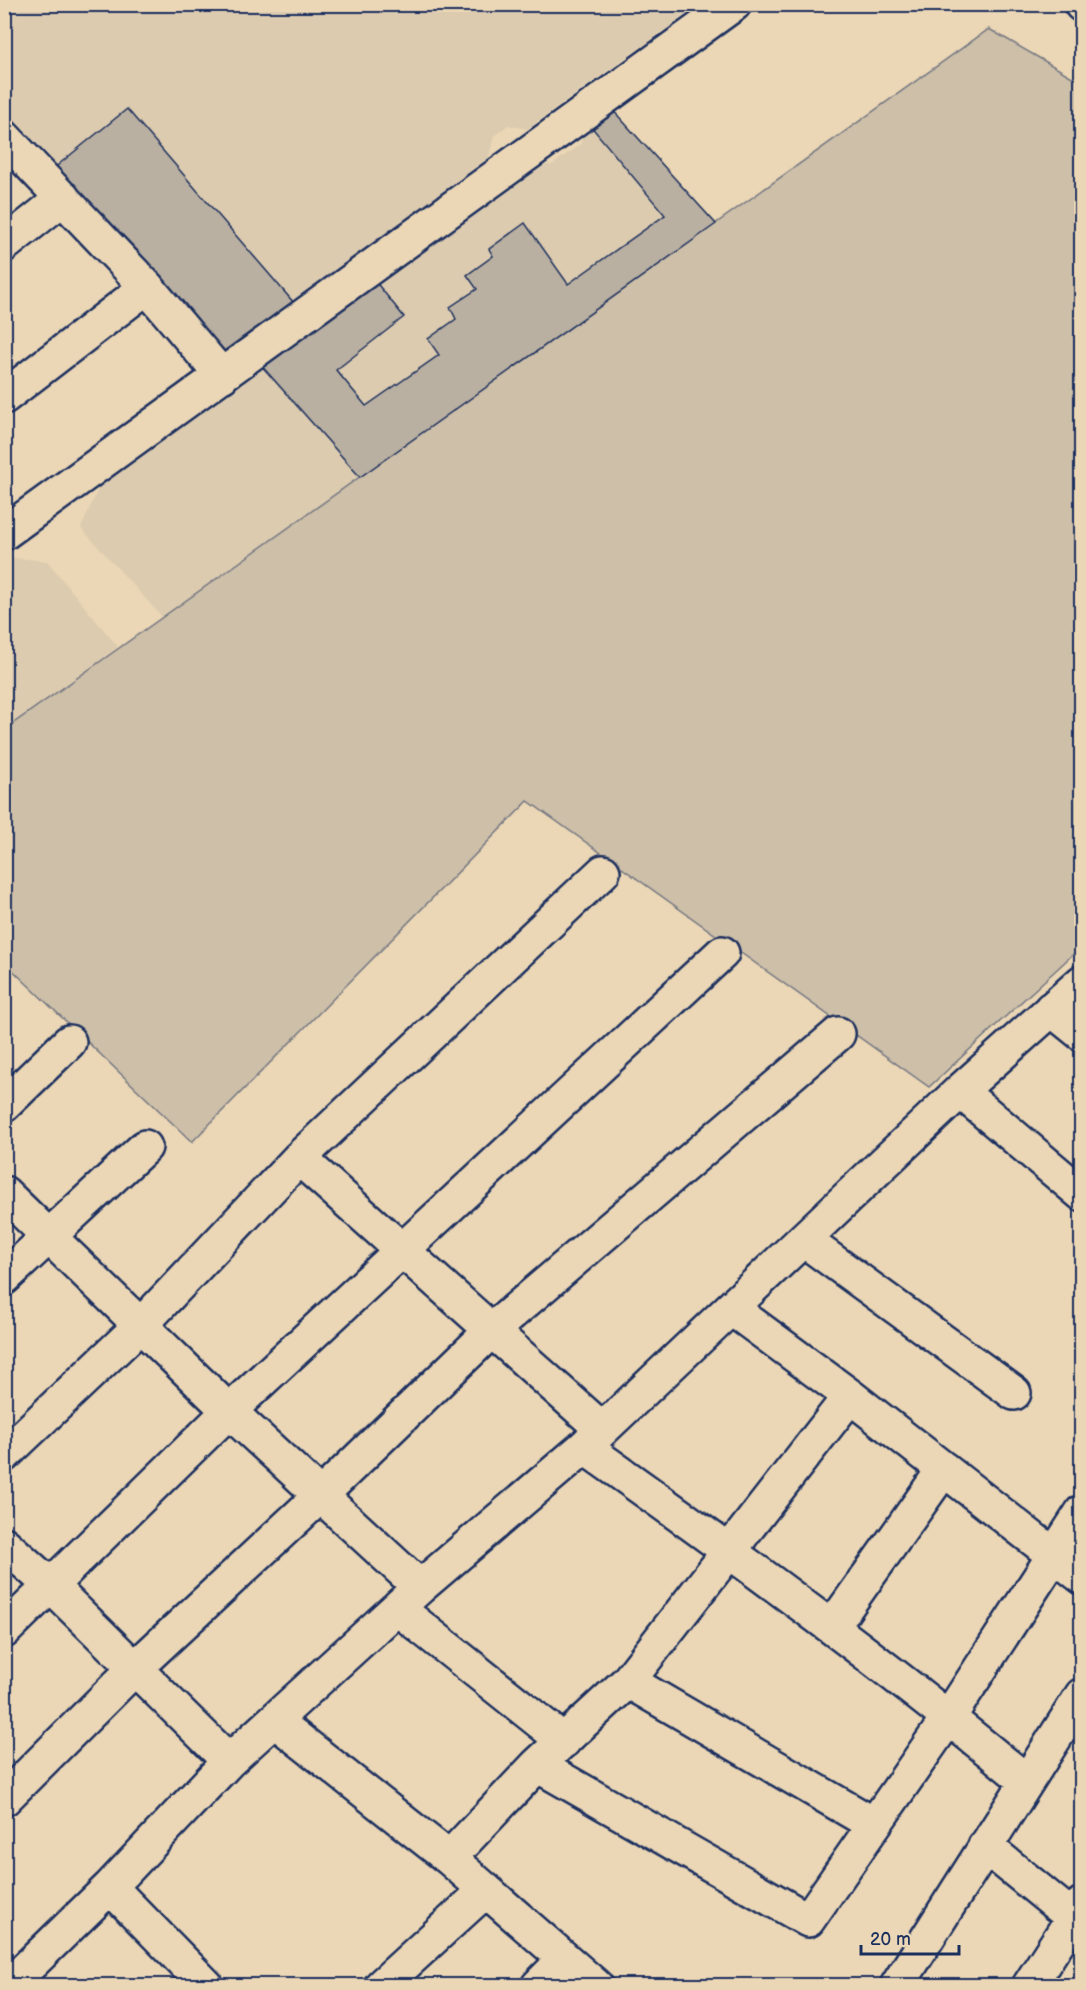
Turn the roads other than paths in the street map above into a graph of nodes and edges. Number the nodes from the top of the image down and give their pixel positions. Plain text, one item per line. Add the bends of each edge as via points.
1 (734, 4) edge
2 (4, 137) edge
3 (63, 198) junction
4 (4, 245) edge
5 (147, 287) junction
6 (222, 376) junction
7 (4, 397) edge
8 (4, 533) edge
9 (603, 872) dead end
10 (722, 953) dead end
11 (1082, 982) edge
12 (1051, 1009) junction
13 (837, 1034) dead end
14 (1082, 1034) edge
15 (69, 1042) dead end
16 (960, 1091) junction
17 (4, 1105) edge
18 (145, 1147) dead end
19 (299, 1158) junction
20 (4, 1193) edge
21 (1082, 1194) edge
22 (48, 1237) junction
23 (804, 1240) junction
24 (401, 1250) junction
25 (4, 1278) edge
26 (732, 1309) junction
27 (140, 1326) junction
28 (492, 1330) junction
29 (1014, 1393) dead end
30 (850, 1396) junction
31 (229, 1411) junction
32 (593, 1438) junction
33 (4, 1455) edge
34 (944, 1470) junction
35 (320, 1496) junction
36 (1082, 1512) edge
37 (4, 1544) edge
38 (731, 1551) junction
39 (1051, 1555) junction
40 (1082, 1577) edge
41 (50, 1585) junction
42 (409, 1598) junction
43 (831, 1627) junction
44 (4, 1631) edge
45 (133, 1670) junction
46 (628, 1681) junction
47 (1082, 1695) edge
48 (949, 1717) junction
49 (274, 1720) junction
50 (564, 1741) junction
51 (229, 1761) junction
52 (537, 1766) junction
53 (1026, 1781) junction
54 (4, 1799) edge
55 (873, 1824) junction
56 (985, 1846) junction
57 (449, 1858) junction
58 (110, 1887) junction
59 (486, 1890) junction
60 (1079, 1916) edge
61 (565, 1959) junction
62 (13, 1967) edge
63 (202, 1984) edge
64 (381, 1986) edge
65 (538, 1986) edge
66 (596, 1986) edge
67 (897, 1986) edge
68 (1029, 1986) edge

1 - 6 street
2 - 3 street
3 - 4 street
3 - 5 street
5 - 6 street
5 - 7 street
6 - 8 street
9 - 19 street
10 - 24 street
11 - 12 street
12 - 14 street
12 - 16 street
13 - 28 street
15 - 17 street
16 - 21 street
16 - 23 street
18 - 22 street
19 - 24 street
19 - 27 street
20 - 22 street
22 - 25 street
22 - 27 street
23 - 26 street
23 - 29 street
24 - 28 street
24 - 31 street
26 - 30 street
26 - 32 street
27 - 31 street
27 - 33 street
28 - 32 street
28 - 35 street
30 - 34 street
30 - 38 street
31 - 35 street
31 - 41 street
32 - 38 street
32 - 42 street
34 - 39 street
34 - 43 street
35 - 42 street
35 - 45 street
36 - 39 street
37 - 41 street
38 - 43 street
38 - 46 street
39 - 40 street
39 - 48 street
41 - 44 street
41 - 45 street
42 - 49 street
42 - 50 street
43 - 48 street
45 - 51 street
45 - 54 street
46 - 50 street
46 - 55 street
47 - 53 street
48 - 53 street
48 - 55 street
49 - 51 street
49 - 57 street
50 - 52 street
51 - 58 street
52 - 55 street via 808,1920
52 - 57 street
53 - 56 street
56 - 60 street
56 - 67 street
57 - 59 street
58 - 62 street
58 - 63 street
59 - 61 street
59 - 64 street
60 - 68 street
61 - 65 street
61 - 66 street

